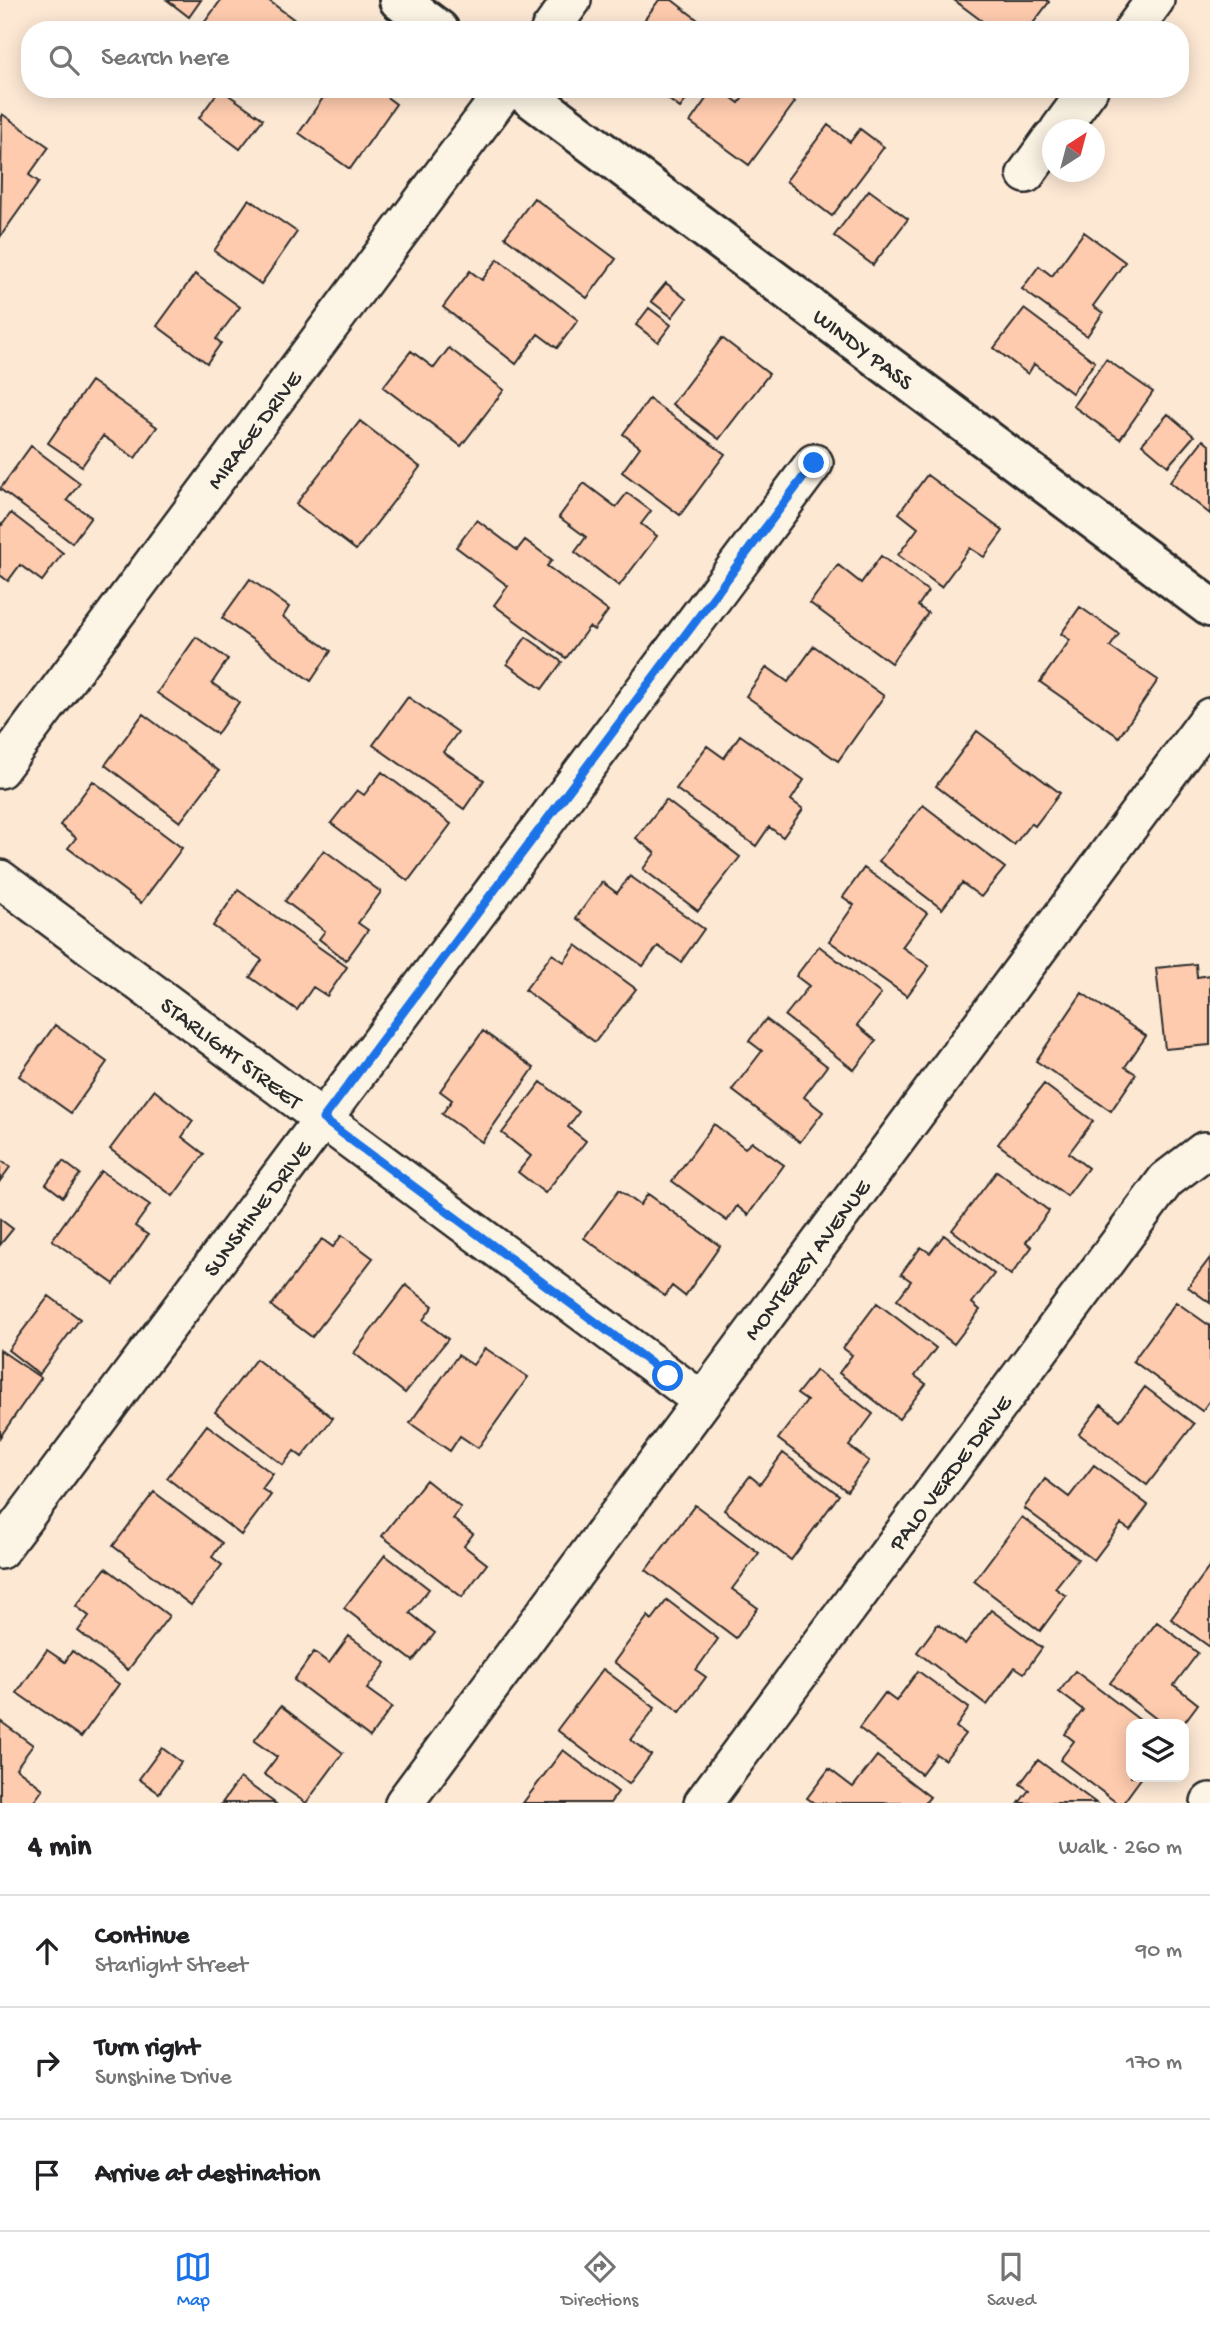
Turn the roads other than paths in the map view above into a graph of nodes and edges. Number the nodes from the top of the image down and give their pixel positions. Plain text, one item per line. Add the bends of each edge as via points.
1 (399, 0) edge
2 (572, 0) edge
3 (1155, 0) edge
4 (427, 21) edge
5 (557, 21) edge
6 (1140, 21) edge
7 (499, 98) edge
8 (531, 98) edge
9 (1082, 98) edge
10 (1067, 119) edge
11 (1042, 152) edge
12 (1026, 174) dead end
13 (814, 463) dead end
14 (1210, 607) edge
15 (1210, 717) edge
16 (0, 769) edge
17 (0, 879) edge
18 (323, 1119) junction
19 (1207, 1151) edge
20 (701, 1400) junction
21 (0, 1550) edge
22 (404, 1803) edge
23 (703, 1803) edge

1 - 4 street
2 - 5 street
3 - 6 street
7 - 16 street, MIRAGE DRIVE
8 - 14 street, WINDY PASS
9 - 10 street
11 - 12 street
13 - 18 street, SUNSHINE DRIVE
15 - 20 street, MONTEREY AVENUE
17 - 18 street, STARLIGHT STREET
18 - 20 street, STARLIGHT STREET
18 - 21 street, SUNSHINE DRIVE
19 - 23 street, PALO VERDE DRIVE via 1166,1180
20 - 22 street, MONTEREY AVENUE

